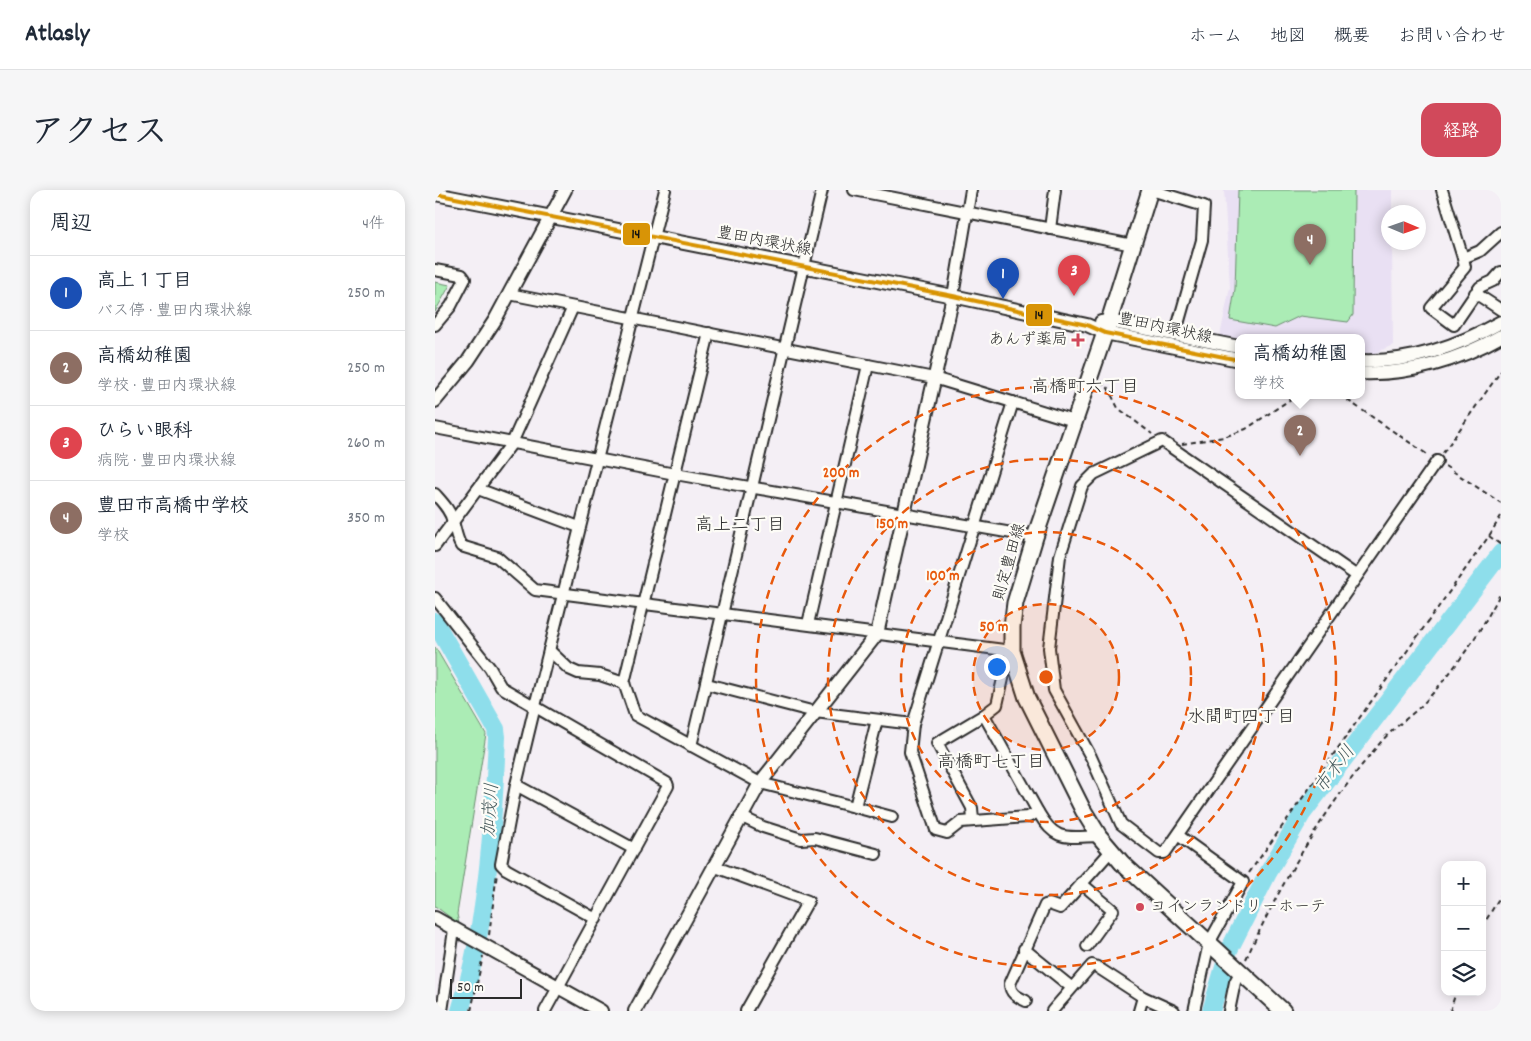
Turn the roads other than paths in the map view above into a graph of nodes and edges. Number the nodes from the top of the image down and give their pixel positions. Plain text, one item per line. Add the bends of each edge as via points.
1 (565, 190) edge
2 (665, 190) edge
3 (822, 190) edge
4 (854, 190) edge
5 (971, 190) edge
6 (1055, 190) edge
7 (1150, 190) edge
8 (1442, 190) edge
9 (435, 194) edge
10 (895, 194) edge
11 (967, 213) junction
12 (550, 217) junction
13 (1050, 229) junction
14 (1501, 232) edge
15 (652, 237) junction
16 (1133, 245) junction
17 (1463, 258) junction
18 (804, 266) junction
19 (435, 270) edge
20 (1501, 272) edge
21 (1475, 293) junction
22 (509, 294) junction
23 (953, 296) junction
24 (573, 306) junction
25 (1501, 310) edge
26 (632, 318) junction
27 (1501, 322) edge
28 (435, 324) edge
29 (1107, 327) junction
30 (709, 333) junction
31 (1175, 335) junction
32 (1501, 336) edge
33 (1235, 346) edge
34 (783, 348) junction
35 (1235, 359) edge
36 (1365, 361) edge
37 (868, 365) junction
38 (1365, 373) edge
39 (934, 378) junction
40 (437, 395) edge
41 (1013, 402) junction
42 (1074, 421) junction
43 (435, 428) edge
44 (512, 442) junction
45 (598, 458) junction
46 (1437, 461) road end
47 (675, 474) junction
48 (752, 487) junction
49 (479, 489) junction
50 (435, 494) edge
51 (835, 501) junction
52 (904, 513) junction
53 (454, 522) junction
54 (976, 527) junction
55 (579, 528) junction
56 (1035, 537) junction
57 (435, 546) edge
58 (1357, 576) junction
59 (563, 594) junction
60 (435, 598) edge
61 (641, 604) junction
62 (723, 613) junction
63 (808, 624) junction
64 (877, 634) junction
65 (938, 641) junction
66 (549, 650) junction
67 (1013, 651) junction
68 (624, 683) junction
69 (707, 684) junction
70 (535, 706) junction
71 (815, 712) junction
72 (985, 715) junction
73 (877, 720) junction
74 (913, 724) junction
75 (691, 746) junction
76 (760, 783) junction
77 (516, 785) junction
78 (855, 807) junction
79 (1038, 812) junction
80 (740, 816) junction
81 (892, 817) dead end
82 (973, 820) junction
83 (1099, 836) junction
84 (1179, 836) junction
85 (634, 849) junction
86 (1111, 851) junction
87 (876, 854) dead end
88 (713, 866) junction
89 (1081, 883) junction
90 (435, 918) edge
91 (596, 920) junction
92 (454, 930) junction
93 (1209, 943) junction
94 (1087, 946) dead end
95 (1024, 949) junction
96 (1241, 972) junction
97 (559, 987) junction
98 (1071, 987) junction
99 (1143, 997) junction
100 (1026, 1001) dead end
101 (442, 1011) edge
102 (545, 1011) edge
103 (601, 1011) edge
104 (635, 1011) edge
105 (746, 1011) edge
106 (1053, 1011) edge
107 (1139, 1011) edge
108 (1174, 1011) edge
109 (1194, 1011) edge
110 (1229, 1011) edge
111 (1283, 1011) edge

1 - 12 street
2 - 15 street
3 - 18 street
4 - 10 street
5 - 11 street
6 - 13 street
7 - 16 main road, 則定豊田線
7 - 31 street via 1204,206 1202,240
8 - 17 street
9 - 12 street, 豊田内環状線
10 - 11 street
11 - 13 street
11 - 23 street
12 - 15 street, 豊田内環状線
12 - 22 street
13 - 16 street
14 - 17 street via 1480,252
15 - 18 street, 豊田内環状線
15 - 26 street
16 - 29 main road, 則定豊田線
17 - 21 street via 1465,266 1431,308 1454,325
18 - 23 street, 豊田内環状線
18 - 34 street
19 - 28 street via 462,275 465,280 451,306
20 - 21 street
21 - 25 street
22 - 24 street
22 - 40 street via 468,361
23 - 29 street, 豊田内環状線
23 - 39 street
24 - 26 street
24 - 44 street
26 - 30 street
26 - 45 street
27 - 36 street via 1462,342 1411,358
29 - 31 street, 豊田内環状線
29 - 35 street, 豊田内環状線
29 - 42 main road, 則定豊田線
30 - 34 street
30 - 47 street
31 - 33 street, 豊田内環状線
32 - 38 street via 1436,364
34 - 37 street
34 - 48 street
37 - 39 street
37 - 51 street
39 - 41 street
39 - 52 street
41 - 42 street
41 - 54 street
42 - 56 main road, 則定豊田線
43 - 44 street
44 - 45 street
44 - 49 street
45 - 47 street
45 - 55 street
46 - 58 street
47 - 48 street
47 - 61 street
48 - 51 street
48 - 62 street
49 - 53 street
49 - 55 street
50 - 53 street via 449,510
51 - 52 street
51 - 63 street
52 - 54 street
52 - 64 street
53 - 57 street
53 - 59 street via 454,533 461,546 497,557 535,590
54 - 56 street
54 - 65 street
55 - 59 street
56 - 67 main road, 則定豊田線 via 1015,603
58 - 84 street
58 - 84 street via 1162,442 1094,474 1082,486 1060,556 1049,648 1054,690 1091,757 1121,824 1159,854 1165,853
59 - 61 street
59 - 66 street
60 - 70 street via 501,686
61 - 62 street
61 - 68 street
62 - 63 street
62 - 69 street
63 - 64 street
64 - 65 street
64 - 71 street
65 - 67 street
65 - 74 street
66 - 68 street via 569,669
66 - 70 street
67 - 72 street via 997,705
67 - 83 main road, 則定豊田線 via 1027,698
68 - 75 street via 635,715
69 - 71 street
69 - 75 street
70 - 77 street
70 - 85 street via 667,783 669,786
71 - 73 street
71 - 76 street
72 - 79 street
72 - 82 street via 937,743 972,808
73 - 74 street
73 - 78 street
74 - 82 street via 910,752 937,830 947,833 961,822
75 - 76 street
76 - 78 street
76 - 80 street
77 - 85 street
77 - 91 street via 501,864
78 - 81 street
79 - 82 street via 1028,817
79 - 83 street via 1055,834
80 - 87 street via 801,840 815,838
80 - 88 street
83 - 86 main road, 則定豊田線
84 - 93 street via 1243,882
85 - 91 street
86 - 89 street
86 - 93 main road, 則定豊田線
88 - 104 street
88 - 105 street via 807,901
89 - 94 street via 1113,910
89 - 95 street via 1060,908 1046,904
90 - 92 street
91 - 97 street
92 - 97 street
92 - 101 street
93 - 96 main road, 則定豊田線
93 - 109 street
95 - 98 street
95 - 100 street via 1010,990
96 - 110 street via 1235,982
96 - 111 main road, 則定豊田線
97 - 102 street
97 - 103 street
98 - 99 street via 1092,966
98 - 106 street
99 - 107 street
99 - 108 street

